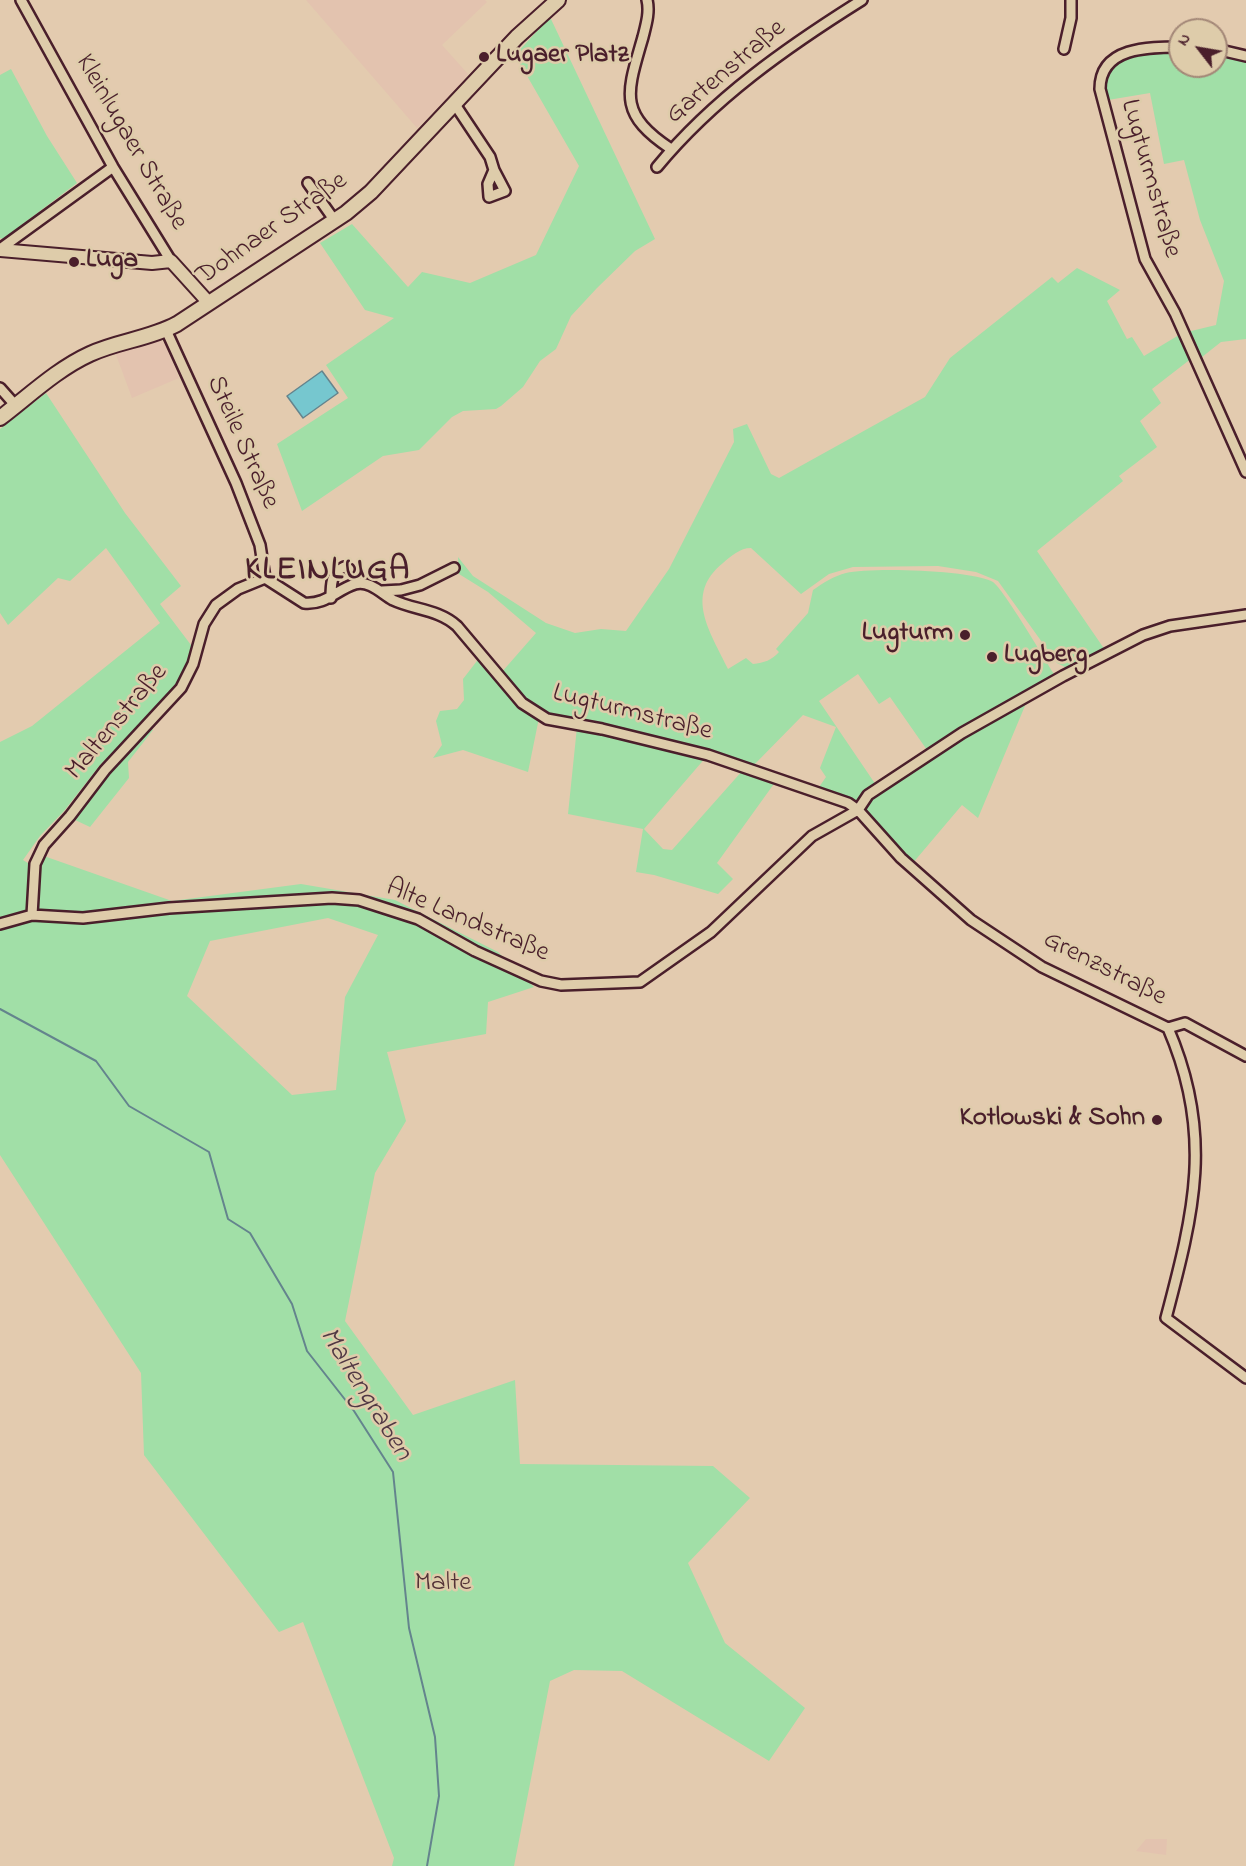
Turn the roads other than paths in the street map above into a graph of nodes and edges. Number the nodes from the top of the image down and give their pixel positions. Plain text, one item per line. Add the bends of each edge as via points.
1 (21, 0) edge
2 (558, 0) edge
3 (648, 0) edge
4 (862, 0) edge
5 (1071, 0) edge
6 (1168, 48) edge
7 (1064, 49) dead end
8 (1228, 52) edge
9 (1246, 56) edge
10 (454, 104) junction
11 (671, 149) junction
12 (657, 166) dead end
13 (113, 167) junction
14 (494, 170) dead end
15 (308, 183) dead end
16 (335, 221) junction
17 (0, 249) edge
18 (171, 261) junction
19 (209, 303) junction
20 (166, 330) junction
21 (0, 388) edge
22 (16, 406) junction
23 (0, 418) edge
24 (1246, 472) edge
25 (454, 568) dead end
26 (349, 569) dead end
27 (265, 578) junction
28 (382, 591) junction
29 (331, 598) junction
30 (1246, 615) edge
31 (858, 810) junction
32 (32, 915) junction
33 (0, 924) edge
34 (1168, 1028) junction
35 (1246, 1056) edge
36 (1246, 1378) edge

1 - 13 street, Kleinlugaer Straße
2 - 10 main road, Dohnaer Straße
3 - 11 street via 630,100 638,123
4 - 11 street, Gartenstraße via 768,62
5 - 7 street
6 - 24 street, Lugturmstraße via 1135,51 1114,58 1104,68 1101,89 1145,259 1174,313
8 - 9 street
10 - 14 street via 490,157
10 - 16 main road, Dohnaer Straße via 371,192
11 - 12 street, Gartenstraße
13 - 17 street
13 - 18 street, Kleinlugaer Straße
15 - 16 street
16 - 19 main road, Dohnaer Straße
17 - 18 street via 152,263
18 - 19 street, Kleinlugaer Straße
19 - 20 main road, Dohnaer Straße
20 - 22 main road, Dohnaer Straße via 88,355
20 - 27 street, Steile Straße via 240,493 260,545
21 - 22 street
22 - 23 main road, Dohnaer Straße
25 - 28 street via 420,585
26 - 29 street via 338,570 331,579
27 - 29 street via 304,603
27 - 32 street, Maltenstraße via 238,589 216,606 204,624 193,664 181,688 105,770 44,845 35,864
28 - 29 street, Lugturmstraße via 355,584
28 - 31 street, Lugturmstraße via 393,600 451,621 522,702 547,720 708,755 848,803
30 - 31 street, Alte Landstraße via 1170,626 1143,635 962,733 868,795
31 - 32 street, Alte Landstraße via 812,836 711,932 640,982 628,984 561,985 541,981 418,920 352,899 169,908 83,918
31 - 34 street, Grenzstraße via 900,858 971,920 1042,967
32 - 33 street, Alte Landstraße
34 - 35 street via 1185,1023
34 - 36 street, Grenzstraße via 1189,1093 1197,1141 1197,1177 1166,1318

